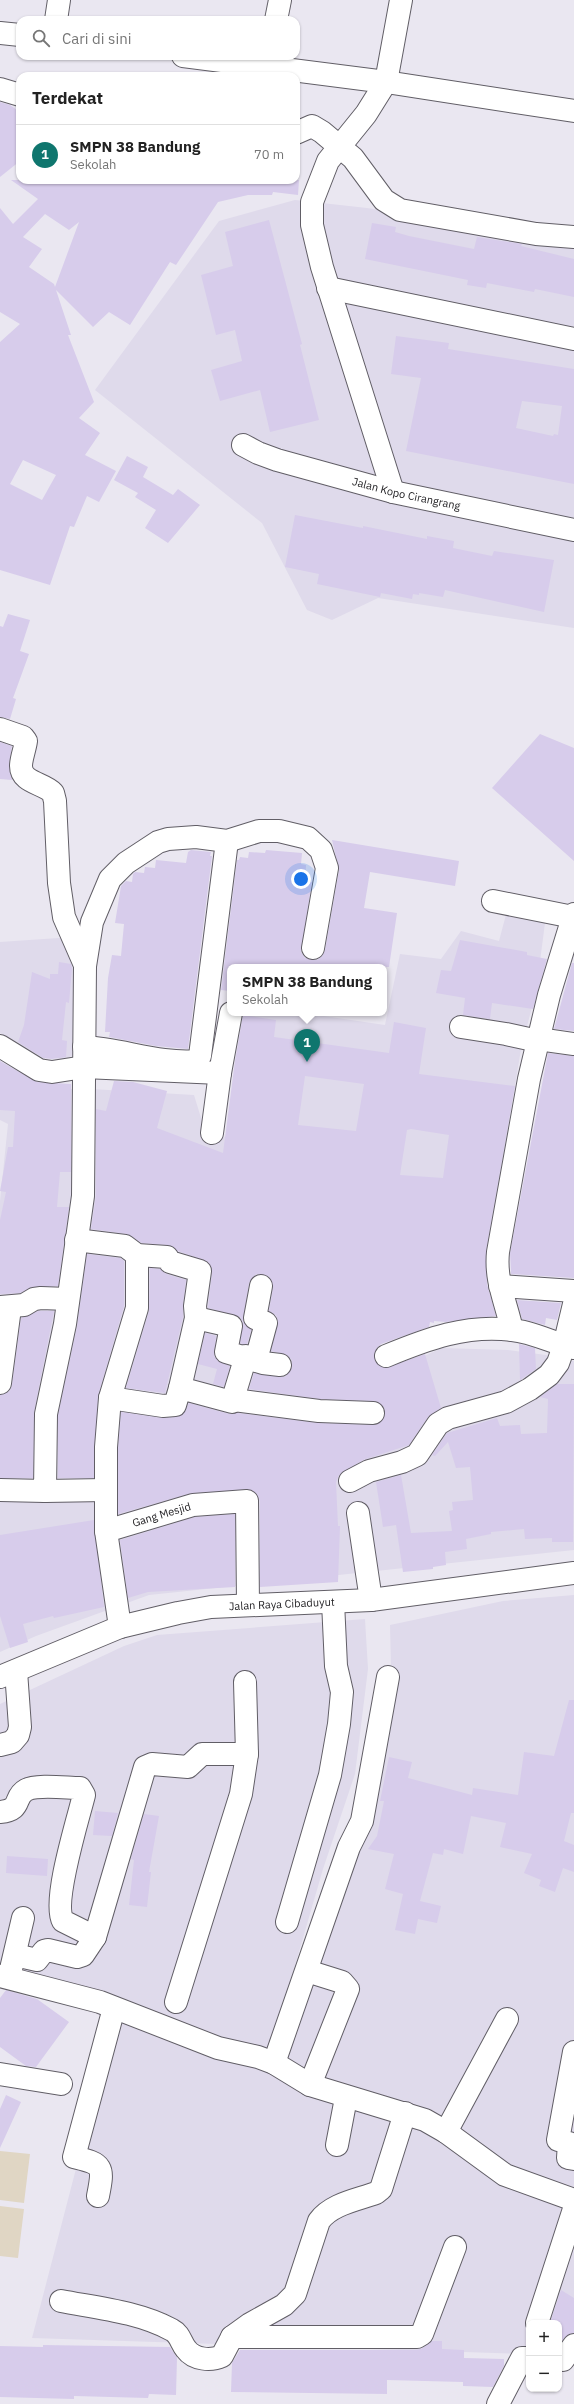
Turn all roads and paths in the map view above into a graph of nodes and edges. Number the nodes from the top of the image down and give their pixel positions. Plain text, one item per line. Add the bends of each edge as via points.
1 (59, 0) edge
2 (280, 0) edge
3 (401, 0) edge
4 (413, 0) edge
5 (57, 16) edge
6 (277, 16) edge
7 (0, 33) edge
8 (16, 35) edge
9 (253, 60) edge
10 (270, 61) edge
11 (404, 68) dead end
12 (386, 82) junction
13 (0, 89) edge
14 (16, 94) edge
15 (574, 112) edge
16 (300, 131) edge
17 (340, 146) junction
18 (574, 237) edge
19 (328, 288) junction
20 (574, 339) edge
21 (243, 445) dead end
22 (393, 492) junction
23 (574, 530) edge
24 (0, 729) edge
25 (227, 841) junction
26 (493, 901) dead end
27 (573, 915) edge
28 (313, 948) dead end
29 (85, 966) junction
30 (230, 1016) edge
31 (461, 1027) dead end
32 (538, 1040) junction
33 (574, 1044) edge
34 (0, 1046) edge
35 (84, 1057) junction
36 (220, 1073) junction
37 (212, 1133) dead end
38 (76, 1240) junction
39 (137, 1255) junction
40 (261, 1286) dead end
41 (500, 1286) junction
42 (574, 1291) edge
43 (68, 1299) junction
44 (574, 1304) edge
45 (5, 1308) edge
46 (196, 1318) junction
47 (512, 1330) junction
48 (569, 1347) edge
49 (386, 1356) dead end
50 (251, 1358) junction
51 (280, 1365) dead end
52 (0, 1383) edge
53 (180, 1388) junction
54 (110, 1398) junction
55 (234, 1400) junction
56 (373, 1413) dead end
57 (350, 1481) dead end
58 (0, 1490) edge
59 (105, 1490) junction
60 (45, 1491) junction
61 (358, 1513) dead end
62 (106, 1531) junction
63 (574, 1573) edge
64 (371, 1600) junction
65 (333, 1602) junction
66 (248, 1605) junction
67 (120, 1627) junction
68 (8, 1674) edge
69 (388, 1677) dead end
70 (244, 1682) dead end
71 (0, 1745) edge
72 (247, 1754) junction
73 (0, 1812) edge
74 (24, 1918) dead end
75 (287, 1922) dead end
76 (95, 1937) junction
77 (15, 1955) junction
78 (307, 1971) junction
79 (5, 1977) edge
80 (176, 2002) dead end
81 (114, 2008) junction
82 (506, 2019) dead end
83 (574, 2052) edge
84 (274, 2063) junction
85 (0, 2074) edge
86 (61, 2084) dead end
87 (310, 2085) junction
88 (346, 2098) junction
89 (405, 2113) junction
90 (446, 2132) junction
91 (337, 2145) dead end
92 (574, 2160) edge
93 (98, 2196) dead end
94 (574, 2200) edge
95 (574, 2209) edge
96 (455, 2247) dead end
97 (61, 2301) dead end
98 (538, 2320) edge
99 (232, 2337) junction
100 (526, 2355) edge
101 (498, 2404) edge

1 - 5 street
2 - 6 street
3 - 12 street
4 - 11 street
7 - 8 street
9 - 10 street
10 - 12 street
12 - 15 street
12 - 17 street via 366,114
13 - 14 street
16 - 17 street via 312,126
17 - 18 street via 353,158 384,200 400,210 536,234
17 - 19 street via 328,161 312,202 312,225
19 - 20 street
19 - 22 street
21 - 22 street, Jalan Kopo Cirangrang via 277,460
22 - 23 street, Jalan Kopo Cirangrang
24 - 29 street via 23,737 26,741 21,766 23,773 29,780 53,792 59,883 64,917
25 - 28 street via 259,831 279,831 308,838 321,850 327,868
25 - 29 street via 196,837 168,839 158,842 126,863 110,880 99,902 92,922
25 - 35 street via 200,1056 196,1061 182,1062 107,1049
26 - 27 street
27 - 32 street
29 - 35 street
30 - 36 street
31 - 32 street
32 - 33 street
32 - 41 street via 498,1252 496,1273
34 - 35 street via 39,1070 52,1072
35 - 36 street
35 - 38 street via 83,1196
36 - 37 street
38 - 39 street via 125,1246
38 - 43 street
39 - 46 street via 167,1257 170,1262 200,1271 195,1306
39 - 54 street via 137,1308
40 - 50 street via 255,1318 266,1323
41 - 42 street
41 - 47 street via 506,1299
43 - 45 street via 34,1299 24,1305
43 - 60 street via 46,1414
44 - 48 street
45 - 52 street
46 - 50 street via 231,1326 226,1352
46 - 53 street
47 - 48 street
47 - 49 street via 469,1329 429,1339
48 - 57 street via 549,1375 530,1388 506,1402 448,1418 438,1424 417,1455 369,1471
50 - 51 street
50 - 55 street
53 - 54 street via 175,1405 163,1406
53 - 55 street via 232,1402
54 - 59 street
55 - 56 street via 319,1411
58 - 60 street
59 - 60 street
59 - 62 street
61 - 64 street
62 - 66 street, Gang Mesjid via 193,1506 247,1501
62 - 67 street
63 - 64 street, Jalan Raya Cibaduyut
64 - 65 street, Jalan Raya Cibaduyut
65 - 66 street, Jalan Raya Cibaduyut
65 - 75 street via 336,1666 342,1692 338,1724 330,1776
66 - 67 street, Jalan Raya Cibaduyut via 211,1607
67 - 68 street, Jalan Raya Cibaduyut
68 - 71 street via 20,1727 12,1742
69 - 78 street via 362,1821 350,1847
70 - 72 street
72 - 76 street via 202,1754 188,1767 152,1764 145,1767
72 - 80 street via 237,1806
73 - 76 street via 14,1808 23,1792 31,1788 83,1790 60,1910 63,1921
74 - 77 street
76 - 77 street via 83,1956 76,1957 48,1950 37,1960
77 - 79 street
78 - 84 street
78 - 87 street via 342,1982 348,1989
79 - 81 street
81 - 84 street via 218,2048
81 - 93 street via 74,2157 100,2167 103,2172
82 - 90 street
83 - 92 street via 558,2140 569,2143 568,2158
84 - 87 street
85 - 86 street
87 - 88 street
88 - 89 street
88 - 91 street
89 - 90 street via 425,2120
89 - 99 street via 381,2189 324,2214 319,2221 296,2294
90 - 94 street via 505,2174
95 - 98 street
96 - 99 street via 422,2334 417,2337
97 - 99 street via 135,2316 173,2330 189,2353 210,2360 222,2356
100 - 101 street

